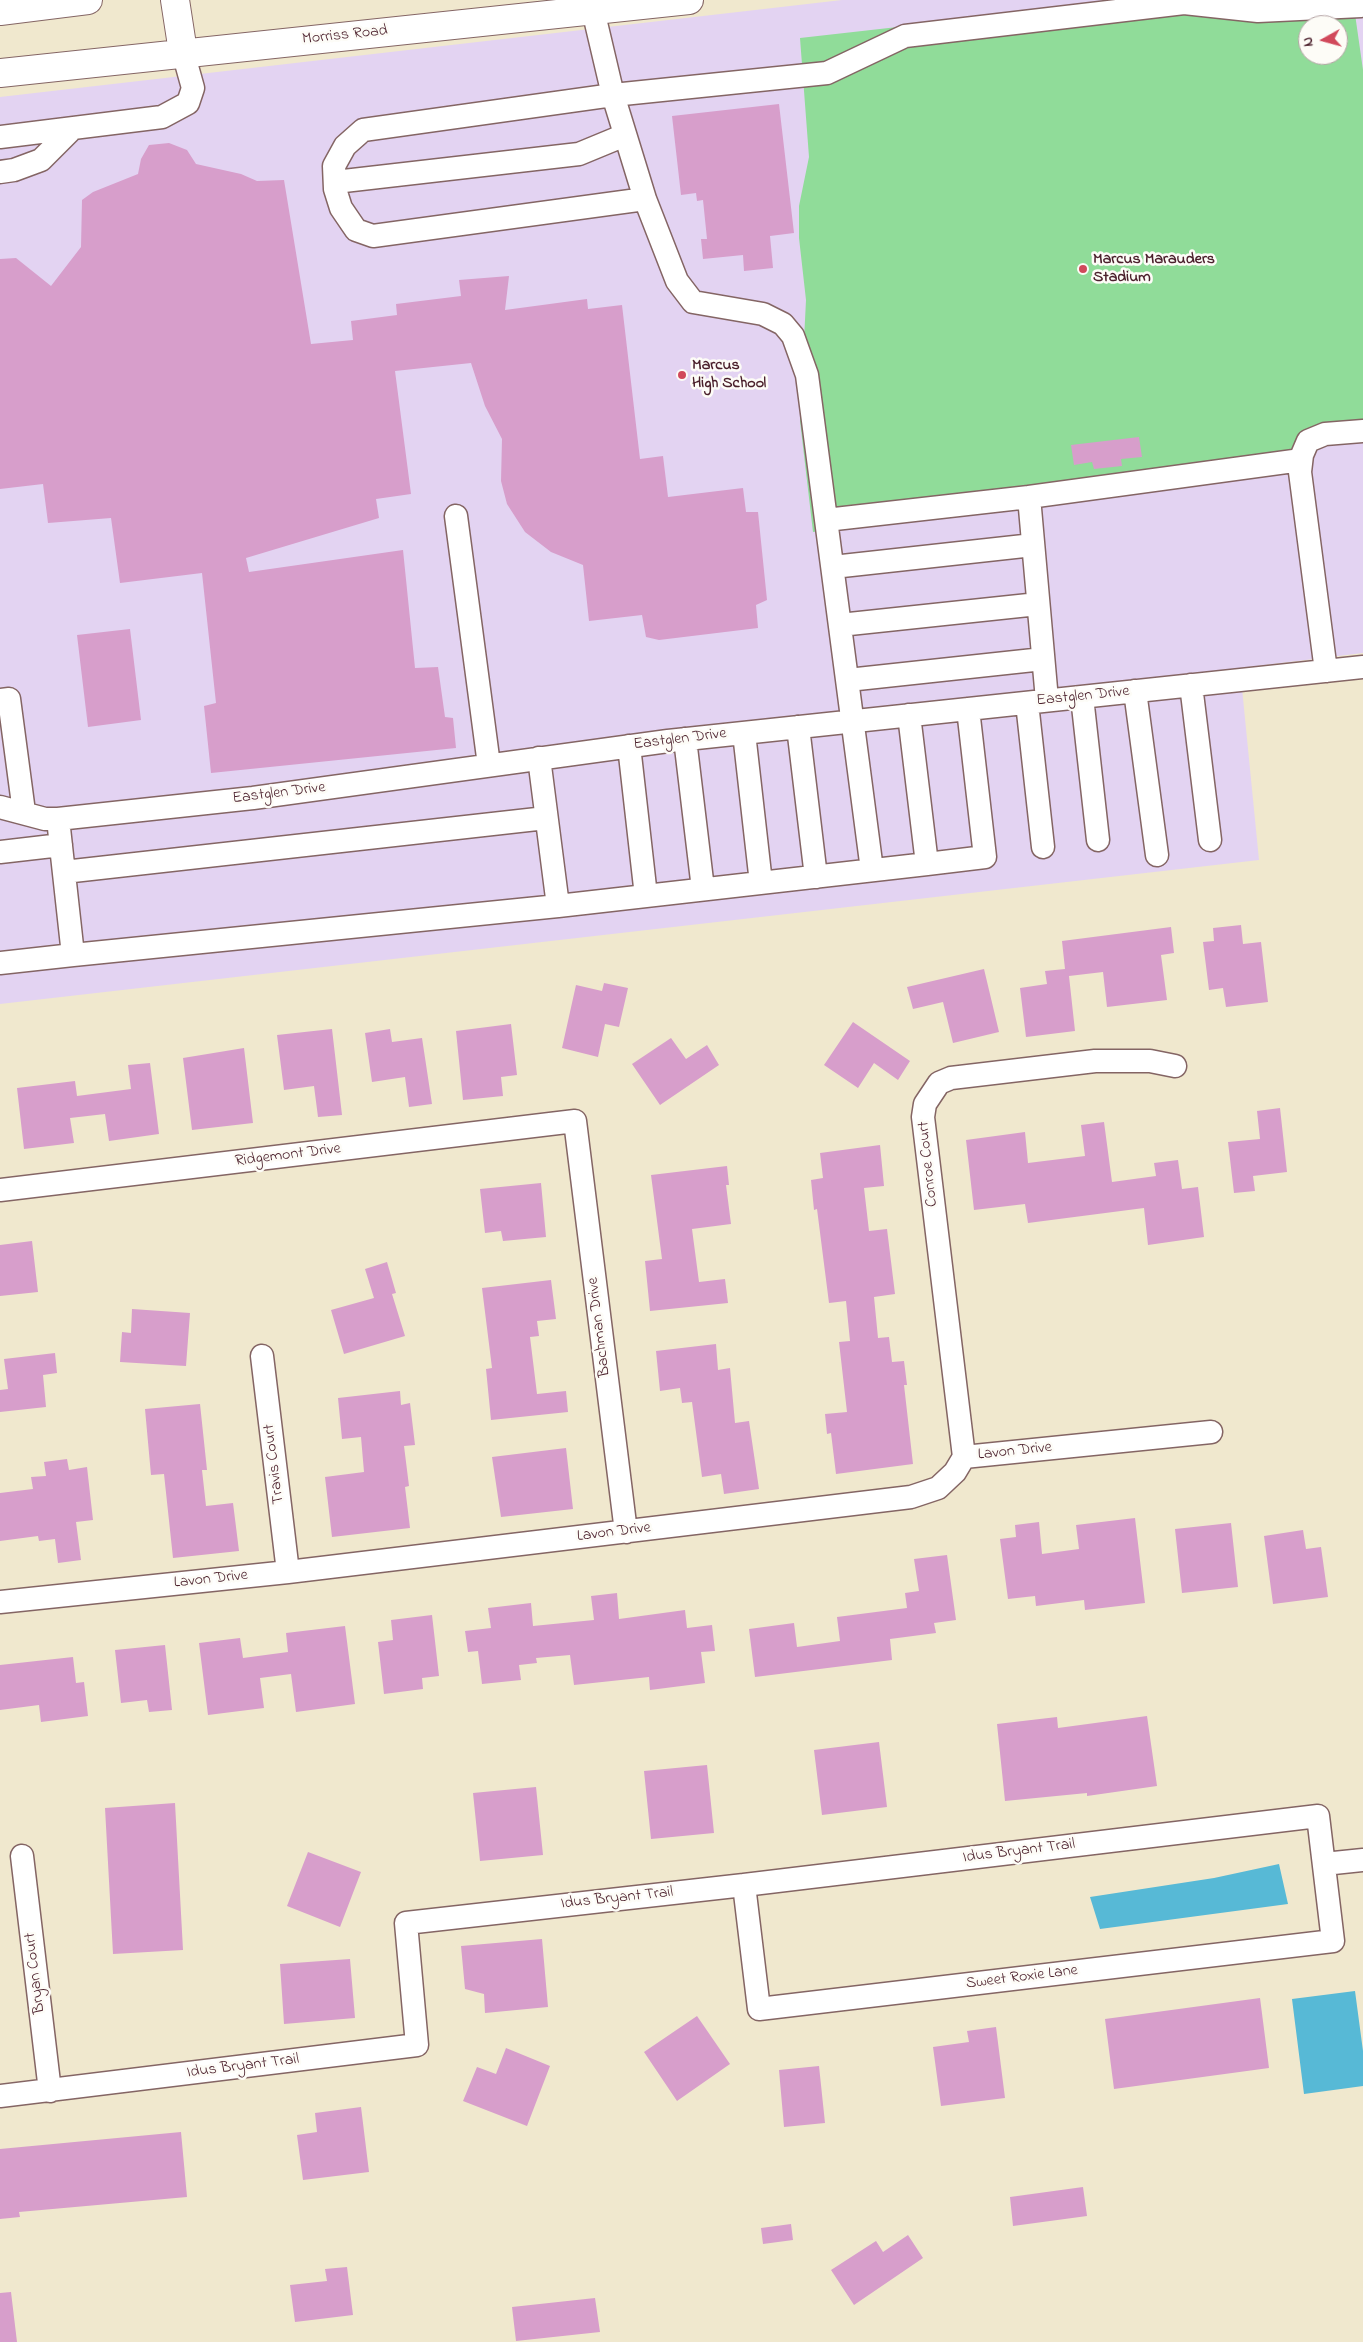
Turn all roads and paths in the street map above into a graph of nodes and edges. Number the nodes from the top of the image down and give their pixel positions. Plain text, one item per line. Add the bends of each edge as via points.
1 (88, 0) edge
2 (174, 0) edge
3 (689, 0) edge
4 (593, 5) edge
5 (0, 11) edge
6 (1361, 11) edge
7 (183, 52) junction
8 (0, 73) edge
9 (612, 95) junction
10 (72, 128) junction
11 (625, 134) junction
12 (0, 137) edge
13 (0, 172) edge
14 (334, 182) junction
15 (645, 199) junction
16 (1363, 430) edge
17 (1301, 460) junction
18 (1029, 497) junction
19 (456, 516) dead end
20 (826, 520) junction
21 (1033, 545) junction
22 (833, 567) junction
23 (1038, 604) junction
24 (840, 625) junction
25 (1043, 659) junction
26 (1363, 667) edge
27 (1326, 671) junction
28 (848, 680) junction
29 (1191, 685) junction
30 (1135, 691) junction
31 (1082, 697) junction
32 (0, 700) edge
33 (1037, 701) junction
34 (968, 709) junction
35 (909, 715) junction
36 (853, 721) junction
37 (798, 727) junction
38 (744, 733) junction
39 (685, 739) junction
40 (629, 746) junction
41 (8, 754) edge
42 (538, 758) junction
43 (488, 766) junction
44 (0, 807) edge
45 (24, 812) junction
46 (546, 818) junction
47 (58, 819) junction
48 (1098, 840) dead end
49 (1210, 840) dead end
50 (61, 845) junction
51 (1043, 847) dead end
52 (0, 852) edge
53 (1157, 855) dead end
54 (927, 864) junction
55 (872, 870) junction
56 (64, 872) junction
57 (816, 877) junction
58 (762, 883) junction
59 (703, 889) junction
60 (646, 896) junction
61 (558, 906) junction
62 (73, 955) junction
63 (0, 963) edge
64 (1175, 1066) dead end
65 (575, 1122) joint
66 (0, 1190) edge
67 (262, 1356) dead end
68 (1211, 1432) dead end
69 (964, 1457) junction
70 (626, 1532) junction
71 (288, 1572) junction
72 (0, 1602) edge
73 (22, 1856) dead end
74 (1363, 1860) edge
75 (1324, 1864) junction
76 (744, 1885) junction
77 (50, 2091) junction
78 (0, 2096) edge

1 - 5 main road
2 - 7 main road
3 - 4 main road, Morriss Road
4 - 7 main road, Morriss Road
4 - 9 street
6 - 9 street via 1258,11 1184,3 1164,5 905,36 827,73
7 - 8 main road, Morriss Road
7 - 10 street via 193,88 188,103 162,117
9 - 11 street
9 - 14 street via 363,130 345,146 334,166
10 - 12 street
10 - 13 street via 41,160
11 - 14 street via 579,154
11 - 15 street
14 - 15 street via 340,208 356,230 373,236
15 - 20 street via 677,281 693,302 763,314 783,324 793,336 807,375
16 - 17 street via 1325,434 1308,441
17 - 18 street
17 - 27 street
18 - 20 street
18 - 21 street
19 - 43 street
20 - 22 street
21 - 22 street
21 - 23 street
22 - 24 street
23 - 24 street
23 - 25 street
24 - 28 street
25 - 28 street
25 - 33 street
26 - 27 street, Eastglen Drive
27 - 29 street, Eastglen Drive
28 - 36 street
29 - 30 street, Eastglen Drive
29 - 49 street
30 - 31 street, Eastglen Drive
30 - 53 street
31 - 33 street, Eastglen Drive
31 - 48 street
32 - 41 street via 9,699
33 - 34 street, Eastglen Drive
33 - 51 street
34 - 35 street, Eastglen Drive
34 - 54 street via 985,857
35 - 36 street, Eastglen Drive
35 - 54 street
36 - 37 street, Eastglen Drive
36 - 55 street
37 - 38 street, Eastglen Drive
37 - 57 street
38 - 39 street, Eastglen Drive
38 - 58 street
39 - 40 street, Eastglen Drive
39 - 59 street
40 - 42 street, Eastglen Drive
40 - 60 street
41 - 45 street
42 - 43 street, Eastglen Drive
42 - 46 street
43 - 47 street, Eastglen Drive via 253,798
44 - 45 street, Eastglen Drive
45 - 47 street, Eastglen Drive
46 - 56 street
46 - 61 street
47 - 50 street
50 - 52 street
50 - 56 street
54 - 55 street
55 - 57 street
56 - 62 street
57 - 58 street
58 - 59 street
59 - 60 street
60 - 61 street
61 - 62 street
62 - 63 street
64 - 69 street, Conroe Court via 1150,1061 1095,1061 951,1078 939,1083 925,1104 923,1117
65 - 66 street, Ridgemont Drive
65 - 70 street, Bachman Drive
67 - 71 street, Travis Court
68 - 69 street, Lavon Drive
69 - 70 street, Lavon Drive via 955,1472 938,1488 911,1497
70 - 71 street, Lavon Drive
71 - 72 street, Lavon Drive
73 - 77 street, Bryan Court
74 - 75 street
75 - 76 street, Idus Bryant Trail via 1318,1816
75 - 76 street, Sweet Roxie Lane via 1333,1941 759,2009
76 - 77 street, Idus Bryant Trail via 406,1923 417,2045
77 - 78 street, Idus Bryant Trail

